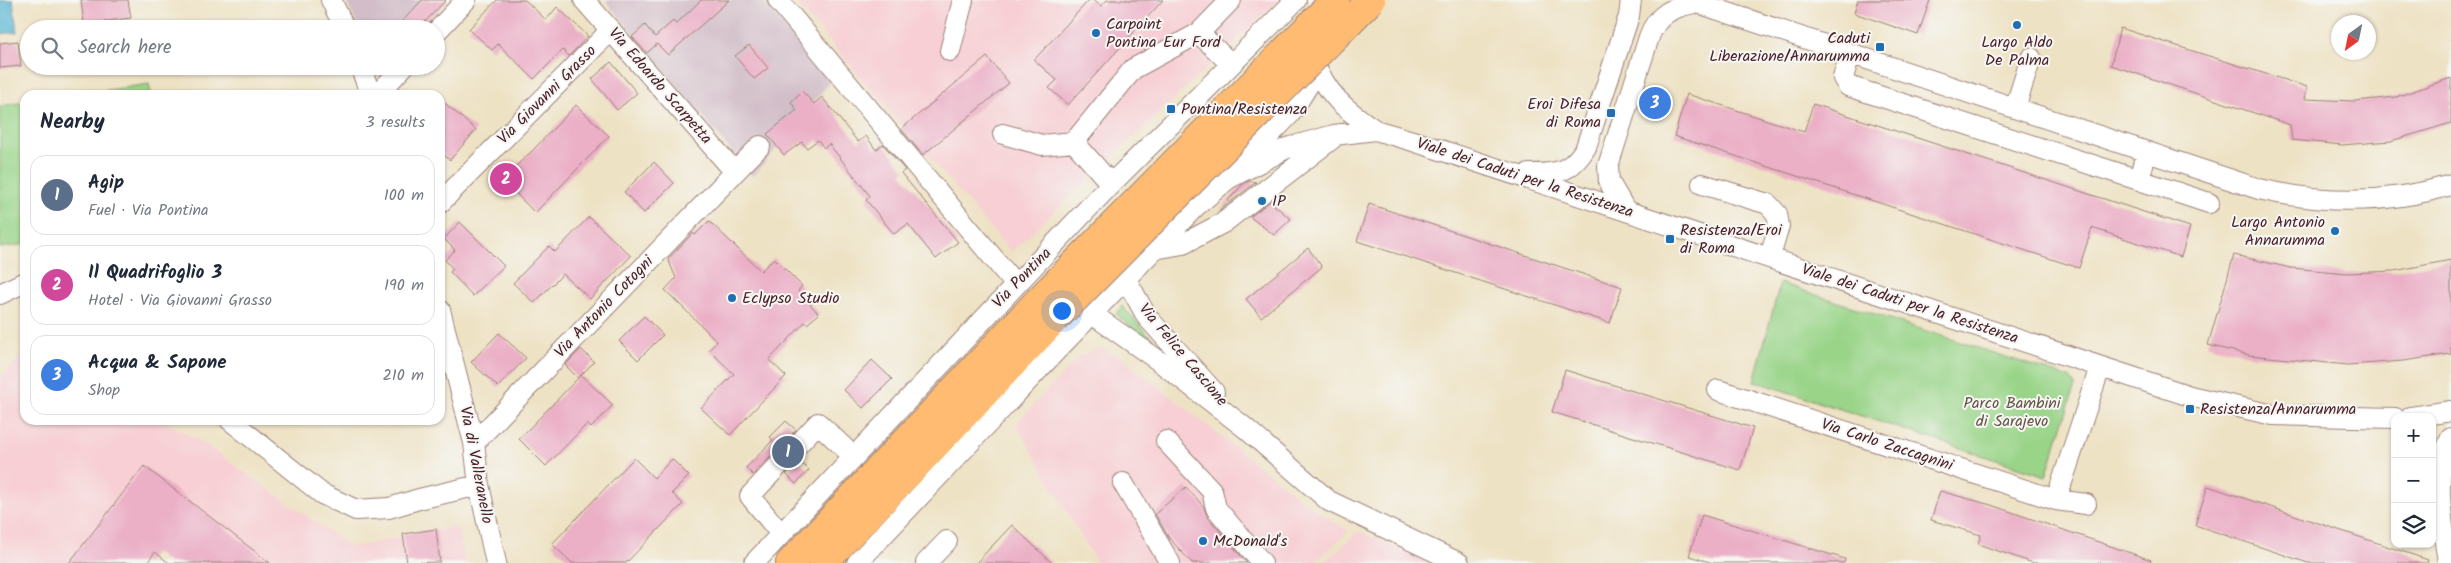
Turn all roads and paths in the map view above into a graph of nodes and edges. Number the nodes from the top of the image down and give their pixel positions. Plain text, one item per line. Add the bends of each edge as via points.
1 (332, 0) edge
2 (466, 0) edge
3 (584, 0) edge
4 (778, 0) edge
5 (963, 0) edge
6 (1232, 0) edge
7 (1297, 0) edge
8 (1335, 0) edge
9 (1371, 0) edge
10 (1631, 0) edge
11 (1692, 1) edge
12 (341, 20) edge
13 (445, 22) edge
14 (611, 30) junction
15 (1264, 31) junction
16 (1199, 33) junction
17 (950, 51) dead end
18 (1310, 51) junction
19 (1850, 54) junction
20 (2031, 58) dead end
21 (1231, 64) junction
22 (363, 75) edge
23 (396, 75) edge
24 (368, 90) edge
25 (382, 90) edge
26 (2015, 108) junction
27 (1375, 130) junction
28 (1003, 134) dead end
29 (1337, 135) junction
30 (1074, 142) junction
31 (760, 146) dead end
32 (2146, 153) junction
33 (735, 172) junction
34 (1512, 174) junction
35 (1228, 179) junction
36 (2138, 180) junction
37 (1111, 184) junction
38 (1702, 184) dead end
39 (2451, 185) edge
40 (445, 198) edge
41 (2209, 203) dead end
42 (1626, 211) junction
43 (1154, 249) junction
44 (1770, 257) junction
45 (1126, 279) junction
46 (20, 284) edge
47 (1016, 284) junction
48 (0, 294) edge
49 (1047, 309) junction
50 (1092, 314) junction
51 (445, 330) edge
52 (2100, 366) junction
53 (1718, 390) dead end
54 (2451, 411) edge
55 (2436, 413) edge
56 (2391, 420) edge
57 (236, 425) edge
58 (1244, 427) junction
59 (2451, 438) edge
60 (1166, 440) dead end
61 (474, 443) junction
62 (854, 457) junction
63 (2436, 476) edge
64 (1123, 483) dead end
65 (479, 485) junction
66 (2056, 500) junction
67 (2086, 504) dead end
68 (781, 534) junction
69 (946, 541) dead end
70 (496, 563) edge
71 (754, 563) edge
72 (790, 563) edge
73 (823, 563) edge
74 (857, 563) edge
75 (926, 563) edge
76 (1170, 563) edge
77 (1262, 563) edge
78 (1459, 563) edge
79 (2448, 563) edge

1 - 12 street
2 - 13 street
3 - 14 street, Via Edoardo Scarpetta
4 - 47 street
5 - 17 street
6 - 16 street
7 - 15 street, Via Pontina
7 - 18 street, Via Pontina
8 - 49 highway, Via Pontina, bridge
9 - 49 highway, Via Pontina, bridge
10 - 34 street via 1629,16 1586,147 1580,156 1568,168 1552,174
11 - 19 street
11 - 42 street via 1665,12 1654,26 1608,166 1609,182
14 - 33 street, Via Edoardo Scarpetta
14 - 40 street, Via Giovanni Grasso
15 - 18 street via 1288,30
15 - 21 street, Via Pontina
16 - 21 street
16 - 30 street via 1133,69
18 - 27 street, Via Pontina via 1323,83 1333,97
18 - 35 street via 1309,84 1296,108
19 - 26 street
19 - 36 street via 1843,78 1848,86
20 - 26 street
21 - 37 street, Via Pontina
22 - 24 street
23 - 25 street
26 - 32 street
27 - 29 street
27 - 34 street, Viale dei Caduti per la Resistenza
28 - 30 street via 1042,145
29 - 35 street via 1287,148
29 - 43 street via 1223,223 1183,244
30 - 37 street
31 - 33 street, Via Antonio Cotogni
32 - 36 street
32 - 39 street via 2250,186 2314,199 2383,198
33 - 61 street, Via Antonio Cotogni
34 - 42 street, Viale dei Caduti per la Resistenza
35 - 43 street
36 - 41 street
37 - 47 street, Via Pontina
38 - 44 street via 1768,204 1777,214 1779,226
42 - 44 street, Viale dei Caduti per la Resistenza
43 - 45 street
44 - 52 street, Viale dei Caduti per la Resistenza
45 - 50 street
45 - 58 street, Via Felice Cascione via 1151,322
46 - 48 street
47 - 62 street, Via Pontina
49 - 72 highway, Via Pontina
49 - 73 highway, Via Pontina
50 - 58 street, Via Felice Cascione
50 - 74 street
51 - 61 street, Via di Valleranello
52 - 56 street, Viale dei Caduti per la Resistenza via 2190,396 2255,412
52 - 66 street
53 - 66 street, Via Carlo Zaccagnini
54 - 55 street
57 - 65 street via 322,494 356,510 389,508
58 - 78 street, Via Felice Cascione via 1313,489 1336,505
59 - 63 street
60 - 77 street via 1212,491 1216,508
61 - 65 street, Via di Valleranello
62 - 68 street, Via Pontina
62 - 68 street via 818,423 750,496
63 - 79 street
64 - 76 street
65 - 70 street, Via di Valleranello
66 - 67 street, Via Carlo Zaccagnini
68 - 71 street, Via Pontina
69 - 75 street

